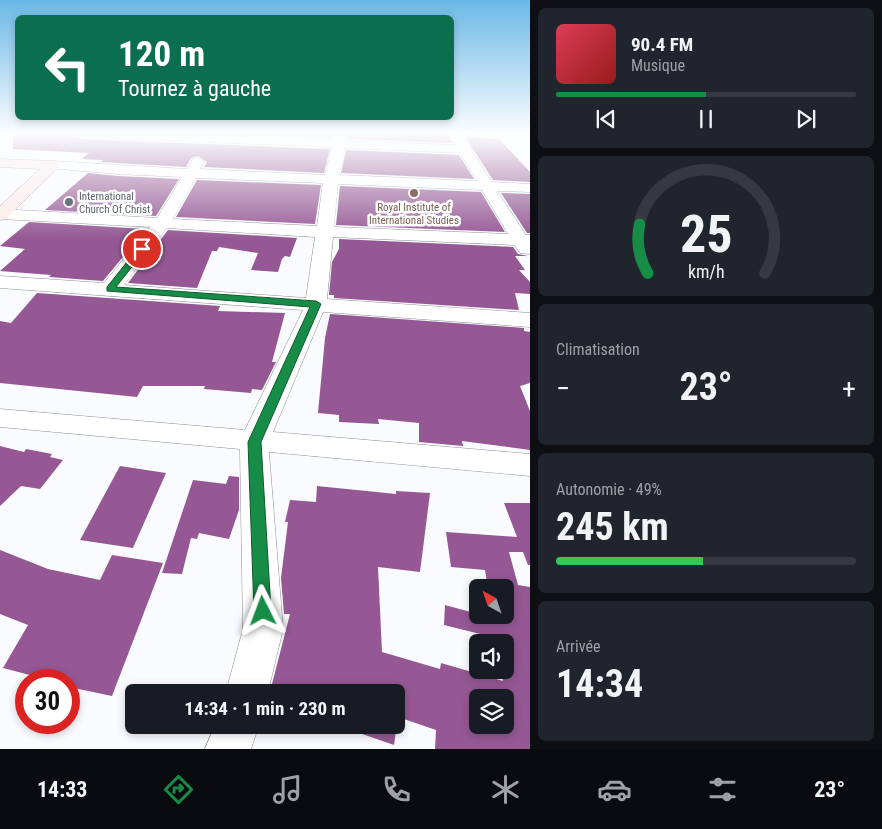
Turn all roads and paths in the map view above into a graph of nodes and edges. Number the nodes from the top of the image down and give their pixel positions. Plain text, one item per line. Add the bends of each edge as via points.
1 (50, 169) edge
2 (111, 169) edge
3 (193, 169) edge
4 (333, 169) edge
5 (476, 169) edge
6 (190, 173) junction
7 (331, 179) junction
8 (486, 186) junction
9 (530, 188) edge
10 (0, 214) edge
11 (163, 222) junction
12 (325, 232) junction
13 (524, 239) edge
14 (530, 254) edge
15 (0, 282) edge
16 (110, 289) junction
17 (316, 304) junction
18 (530, 320) edge
19 (0, 418) edge
20 (254, 442) junction
21 (530, 465) edge
22 (249, 684) edge
23 (234, 734) edge
24 (228, 749) edge

1 - 10 main road
2 - 6 street
3 - 6 street
4 - 7 street
5 - 8 street
6 - 7 street
6 - 11 street
7 - 8 street
7 - 12 street
8 - 9 street
8 - 13 street
10 - 11 street
11 - 12 street
11 - 16 street
12 - 13 street
12 - 17 street
13 - 14 street
15 - 16 street
16 - 17 street
17 - 18 street
17 - 20 street
19 - 20 street
20 - 21 street
20 - 22 street via 264,629
23 - 24 street

